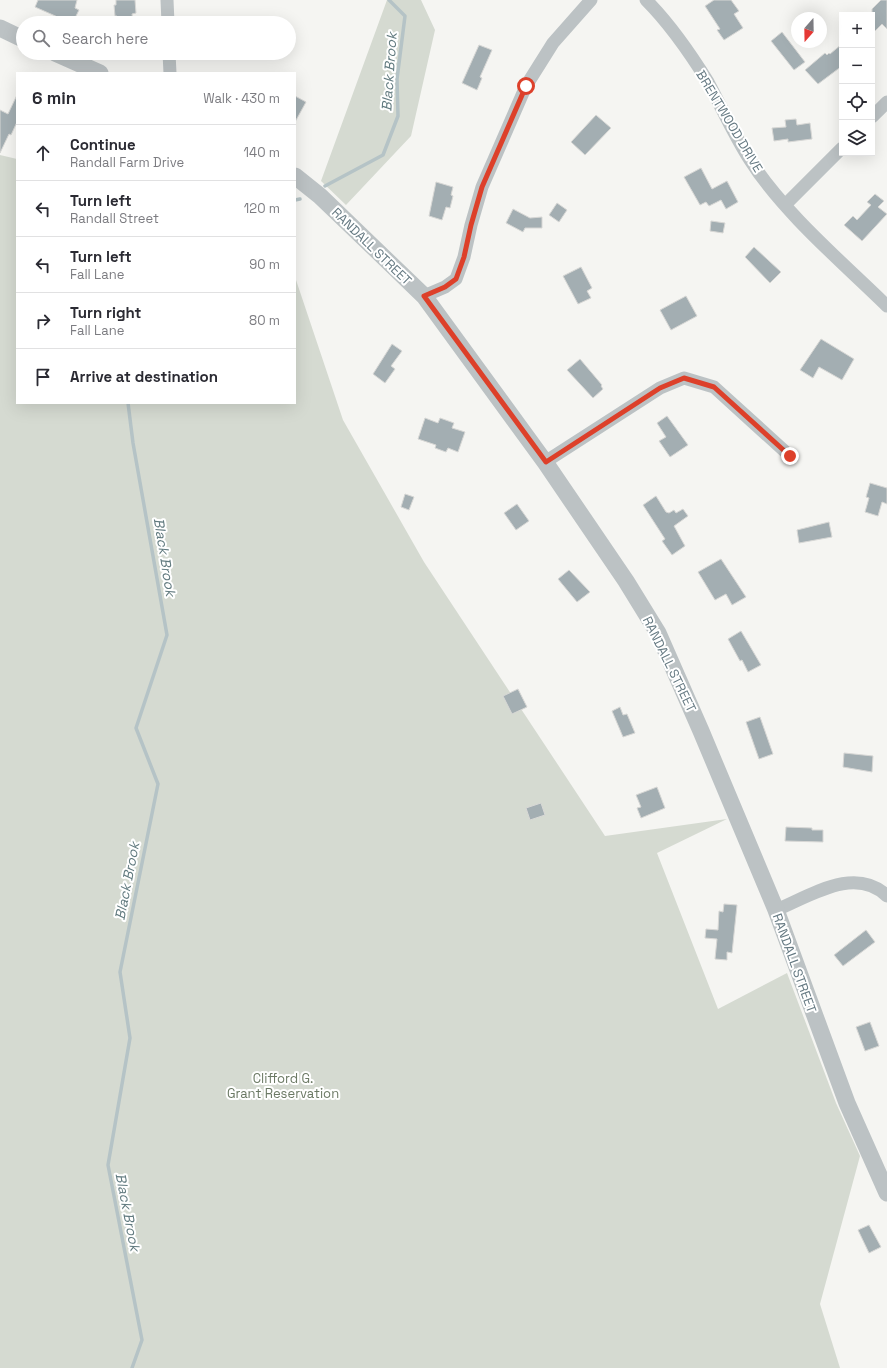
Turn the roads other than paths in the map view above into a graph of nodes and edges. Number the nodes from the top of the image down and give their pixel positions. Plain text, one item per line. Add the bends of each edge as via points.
1 (167, 0) edge
2 (591, 0) edge
3 (646, 0) edge
4 (168, 16) edge
5 (0, 28) edge
6 (16, 36) edge
7 (71, 60) edge
8 (170, 60) edge
9 (98, 72) edge
10 (170, 72) edge
11 (887, 102) edge
12 (875, 114) edge
13 (839, 151) edge
14 (296, 177) edge
15 (785, 205) junction
16 (424, 296) junction
17 (887, 306) edge
18 (790, 456) dead end
19 (546, 462) junction
20 (887, 896) edge
21 (776, 910) junction
22 (887, 1193) edge

1 - 4 street
2 - 16 street via 553,43 526,86 482,187 456,279
3 - 15 street, BRENTWOOD DRIVE via 686,48 750,161
5 - 6 street
7 - 9 street
8 - 10 street
11 - 12 street
13 - 15 street
14 - 16 street, RANDALL STREET via 320,196
15 - 17 street, BRENTWOOD DRIVE
16 - 19 street, RANDALL STREET
18 - 19 street via 714,387 684,378 660,388
19 - 21 street, RANDALL STREET via 658,633
20 - 21 street via 874,887 856,882 840,884
21 - 22 street, RANDALL STREET via 845,1099

